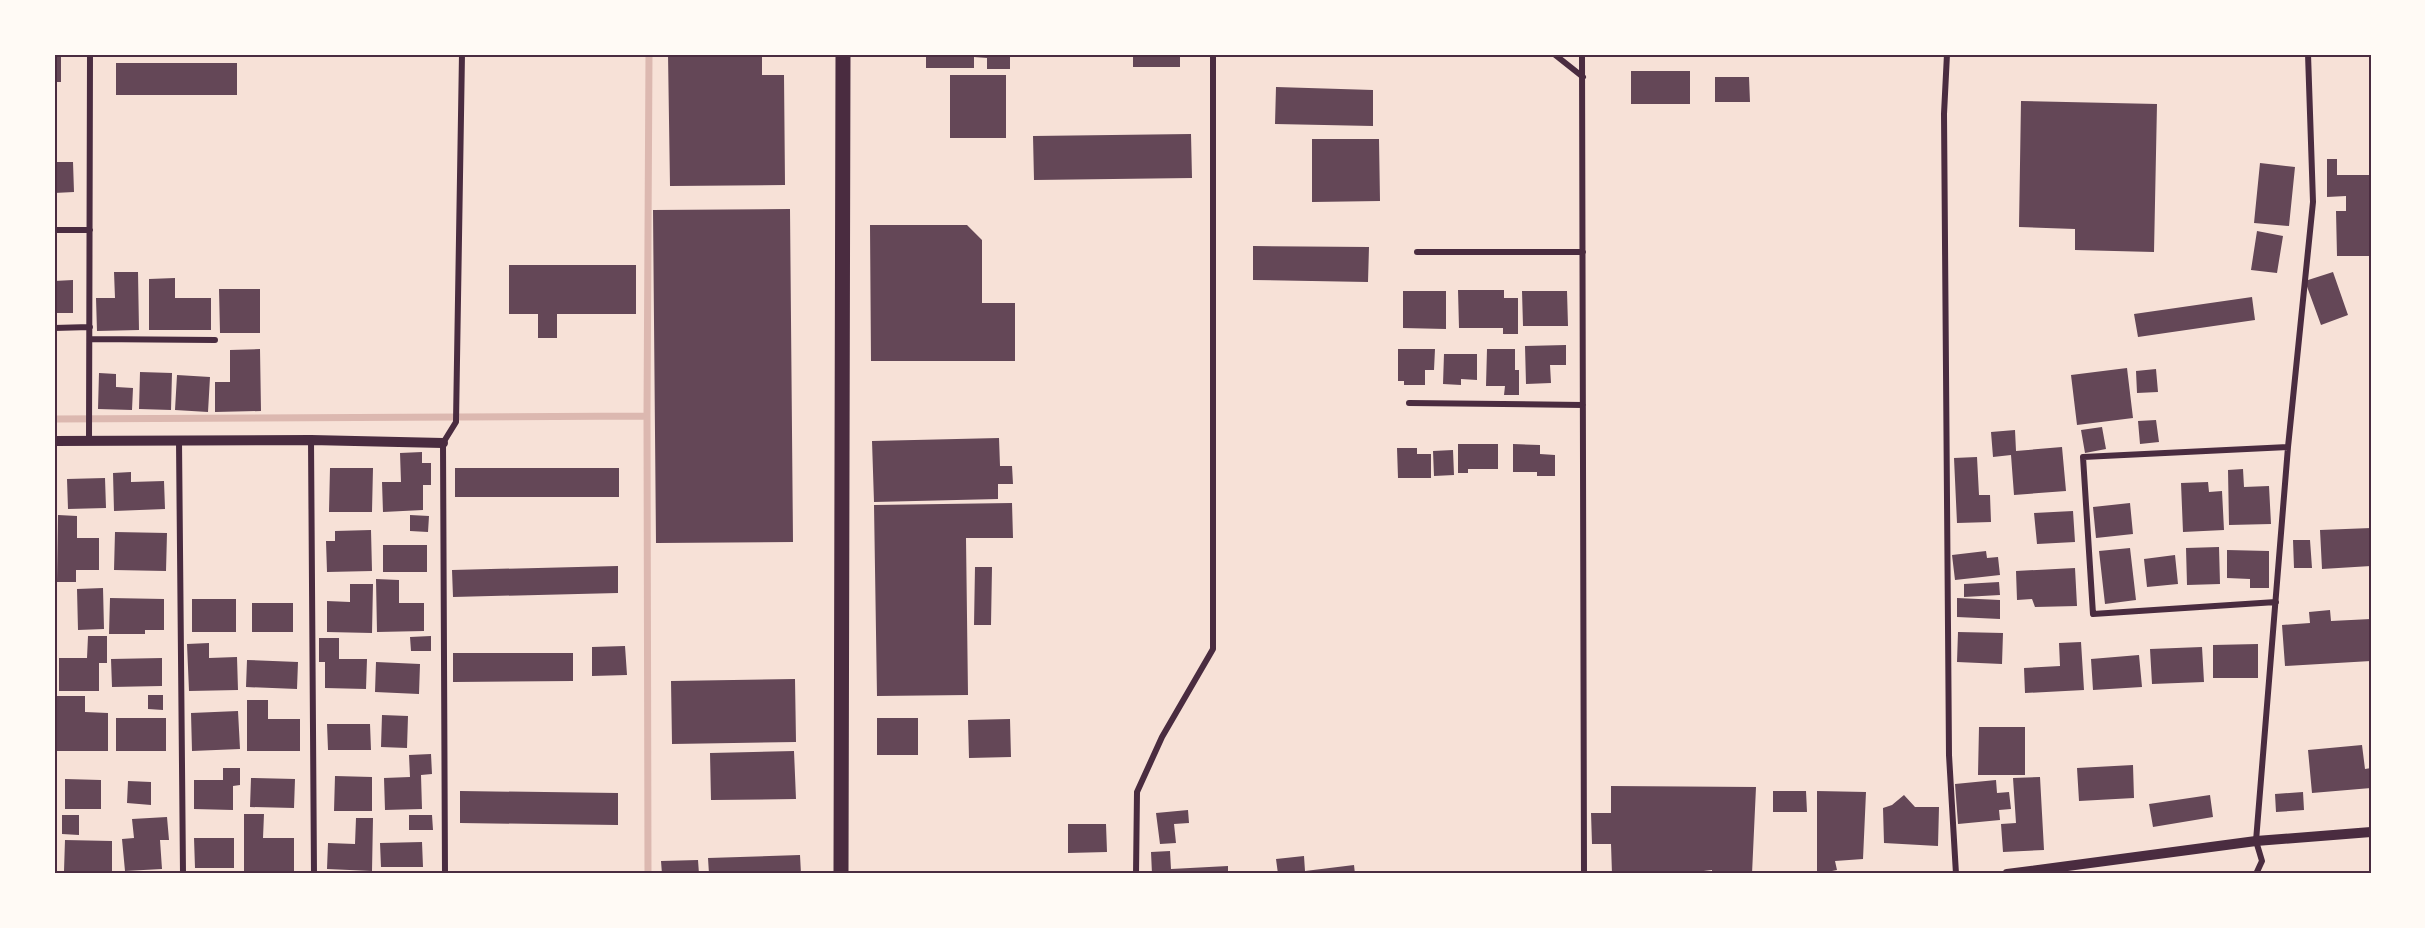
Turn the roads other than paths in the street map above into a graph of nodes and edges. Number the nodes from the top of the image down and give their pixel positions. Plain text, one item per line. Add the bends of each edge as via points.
1 (90, 54) edge
2 (462, 54) edge
3 (843, 54) edge
4 (1213, 54) edge
5 (1554, 54) edge
6 (1582, 54) edge
7 (1947, 54) edge
8 (2308, 54) edge
9 (1583, 77) junction
10 (54, 230) edge
11 (90, 230) junction
12 (1417, 252) dead end
13 (1583, 252) junction
14 (54, 327) edge
15 (90, 327) junction
16 (90, 339) junction
17 (215, 340) dead end
18 (1409, 402) dead end
19 (1583, 405) junction
20 (311, 440) junction
21 (54, 441) edge
22 (179, 441) junction
23 (89, 442) junction
24 (443, 443) junction
25 (2288, 447) junction
26 (2276, 602) junction
27 (2371, 832) edge
28 (2256, 841) junction
29 (183, 874) edge
30 (314, 874) edge
31 (445, 874) edge
32 (841, 874) edge
33 (1136, 874) edge
34 (1584, 874) edge
35 (1956, 874) edge
36 (2007, 874) edge
37 (2256, 874) edge

1 - 11 street
2 - 24 street via 456,422
3 - 32 main road
4 - 33 street via 1213,649 1162,737 1137,792
5 - 9 street
6 - 9 street
7 - 35 street via 1944,114 1949,743
8 - 25 street via 2313,202
9 - 13 street
10 - 11 street
11 - 15 street
12 - 13 street
13 - 19 street
14 - 15 street
15 - 16 street
16 - 17 street
16 - 23 street
18 - 19 street
19 - 34 street
20 - 22 street
20 - 24 street
20 - 30 street
21 - 23 street
22 - 23 street
22 - 29 street
24 - 31 street
25 - 26 street
25 - 26 street via 2083,457 2093,614
26 - 28 street
27 - 28 street
28 - 36 street
28 - 37 street via 2262,861

